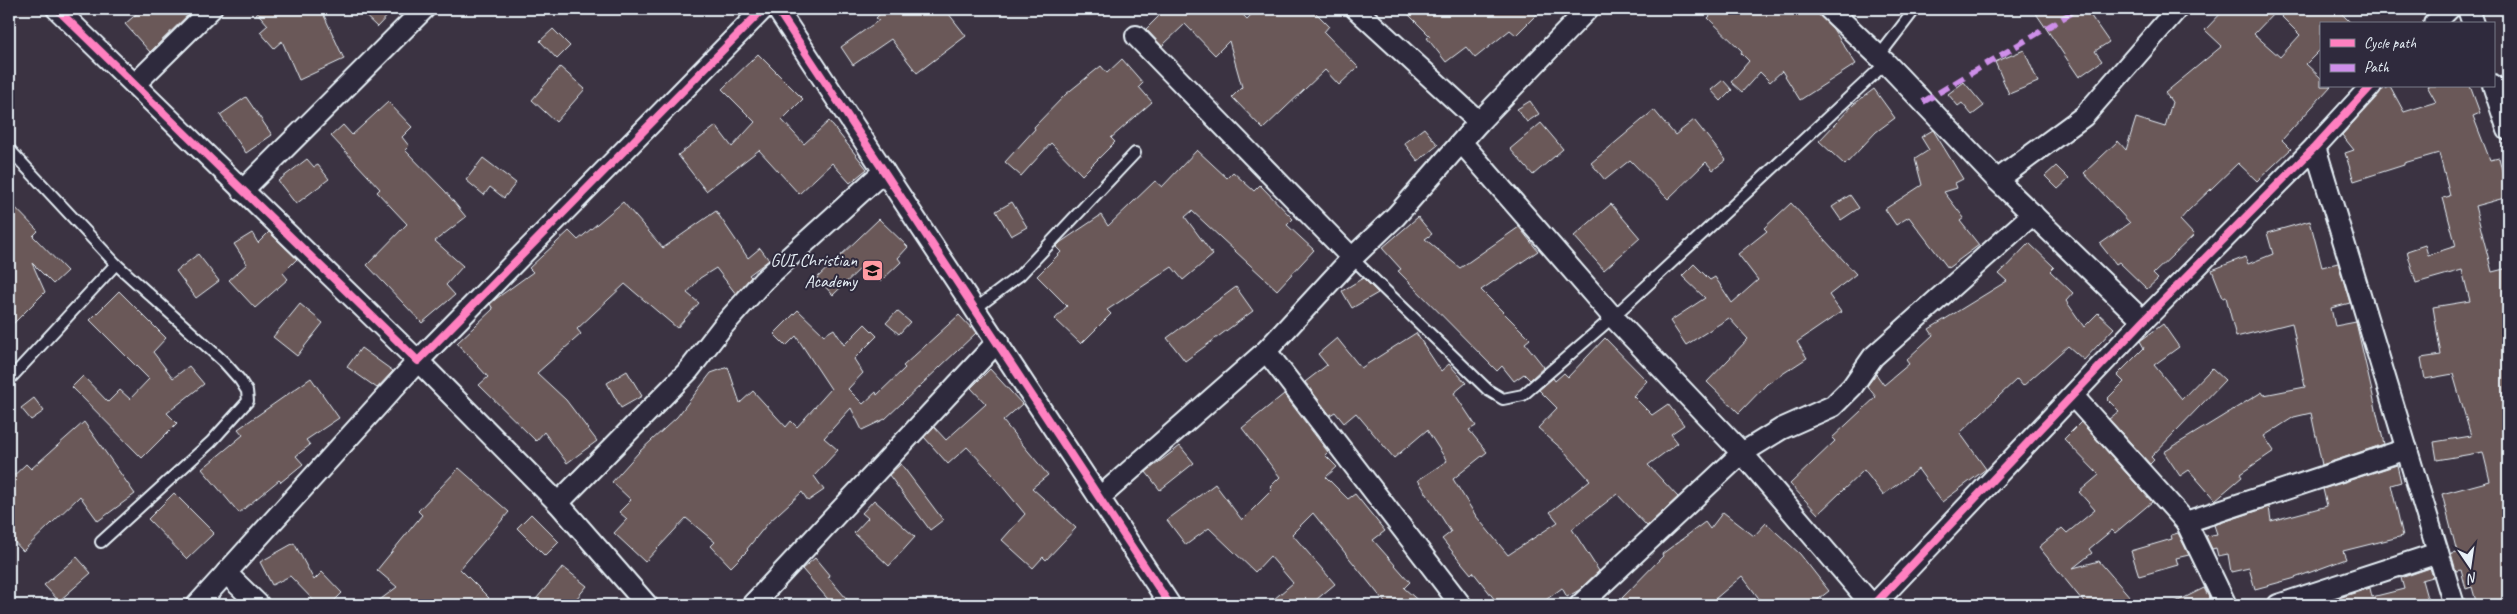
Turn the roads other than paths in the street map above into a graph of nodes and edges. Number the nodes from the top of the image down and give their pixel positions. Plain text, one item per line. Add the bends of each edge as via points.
1 (57, 9) edge
2 (211, 9) edge
3 (424, 9) edge
4 (763, 9) edge
5 (777, 9) edge
6 (1356, 9) edge
7 (1829, 9) edge
8 (1915, 9) edge
9 (2177, 9) edge
10 (2449, 9) edge
11 (2468, 9) edge
12 (1582, 10) edge
13 (2436, 22) edge
14 (2472, 22) edge
15 (1136, 36) dead end
16 (1882, 59) junction
17 (135, 84) junction
18 (2369, 88) edge
19 (2494, 88) edge
20 (1479, 122) junction
21 (2508, 130) edge
22 (1462, 144) junction
23 (2315, 147) junction
24 (9, 149) edge
25 (1135, 153) dead end
26 (884, 171) junction
27 (1997, 180) junction
28 (242, 191) junction
29 (2032, 214) junction
30 (1352, 258) junction
31 (116, 264) junction
32 (975, 309) junction
33 (1614, 317) junction
34 (2143, 321) junction
35 (998, 341) junction
36 (1266, 351) junction
37 (418, 361) junction
38 (9, 380) edge
39 (2073, 396) junction
40 (2406, 449) junction
41 (1742, 453) junction
42 (1099, 498) junction
43 (558, 503) junction
44 (2186, 522) junction
45 (101, 542) dead end
46 (2438, 553) junction
47 (226, 573) junction
48 (1162, 602) edge
49 (197, 605) edge
50 (259, 605) edge
51 (647, 605) edge
52 (752, 605) edge
53 (1460, 605) edge
54 (1580, 605) edge
55 (1873, 605) edge
56 (2226, 605) edge
57 (2278, 605) edge
58 (2454, 605) edge

1 - 17 street
2 - 17 street
3 - 28 street
4 - 37 street
5 - 26 street
6 - 20 street
7 - 16 street
8 - 16 lane
9 - 27 street via 2084,116
10 - 13 street
11 - 14 street
12 - 20 street
15 - 30 street
16 - 27 street
16 - 33 lane
17 - 28 street
18 - 23 street
19 - 21 street
20 - 22 street
22 - 30 street
22 - 33 street
23 - 34 street
23 - 40 street
24 - 31 lane
25 - 32 lane via 1020,275
26 - 32 street
26 - 43 street via 763,281 689,370
27 - 29 street
28 - 37 street
29 - 34 street
29 - 41 street via 1873,357 1852,387 1833,406 1780,428
30 - 33 lane via 1488,390 1503,399 1523,395
30 - 36 street
31 - 38 lane
31 - 45 lane via 224,362 247,391 248,401 211,442
32 - 35 street
33 - 41 street
34 - 39 street
35 - 42 street
35 - 52 street
36 - 42 street
36 - 53 street
37 - 43 street
37 - 47 street
39 - 44 street
39 - 55 street
40 - 44 street
40 - 46 street
41 - 54 street
41 - 55 street
42 - 48 street
43 - 51 street
44 - 56 street
46 - 57 street
46 - 58 street
47 - 49 street
47 - 50 street

